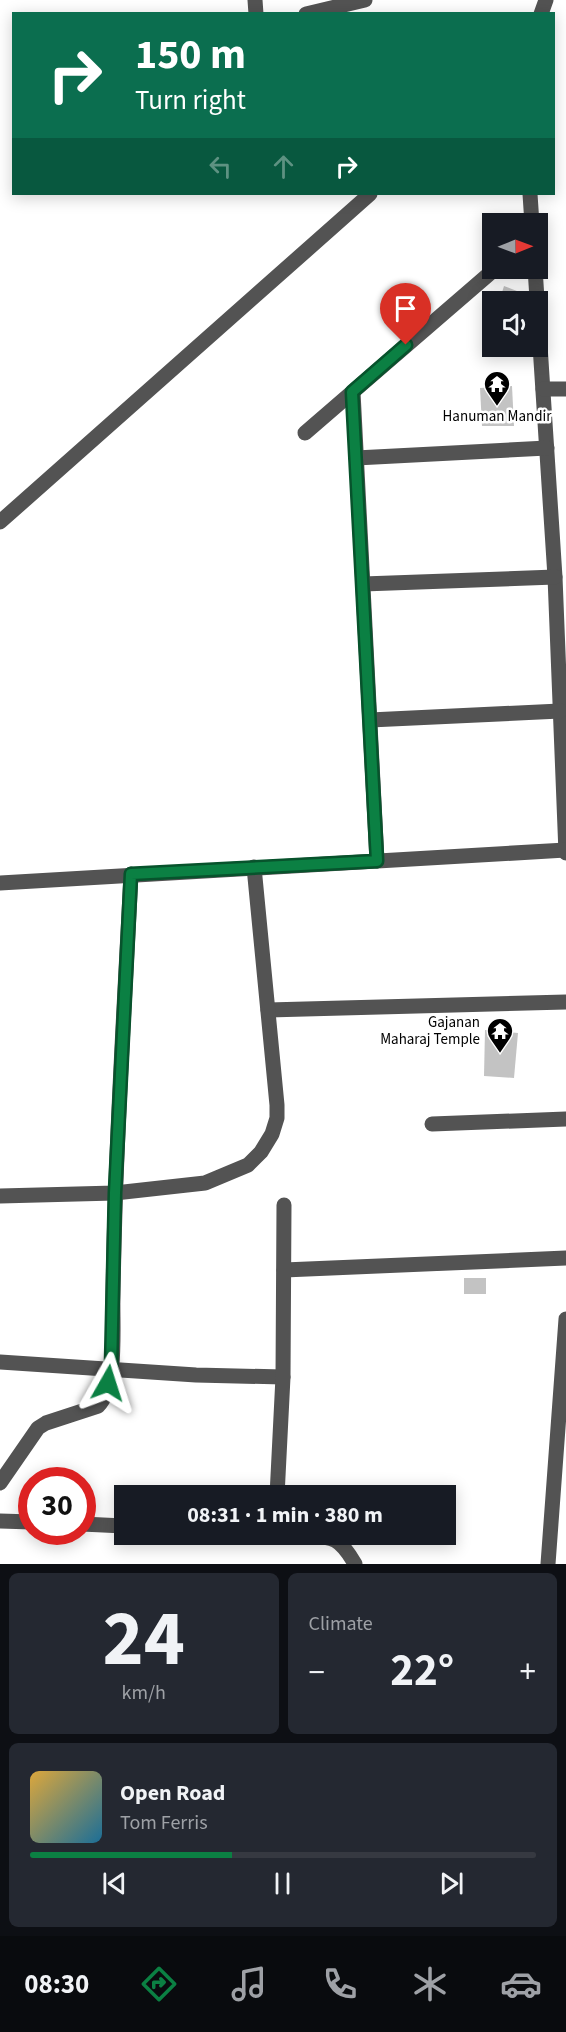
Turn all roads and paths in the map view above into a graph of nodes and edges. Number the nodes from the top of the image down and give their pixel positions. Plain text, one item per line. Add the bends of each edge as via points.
1 (365, 0) edge
2 (314, 12) edge
3 (369, 195) edge
4 (530, 195) edge
5 (531, 213) edge
6 (483, 279) edge
7 (536, 279) edge
8 (543, 389) junction
9 (566, 389) edge
10 (352, 392) junction
11 (305, 433) dead end
12 (547, 448) junction
13 (356, 458) junction
14 (0, 522) edge
15 (555, 577) junction
16 (363, 584) junction
17 (560, 711) junction
18 (370, 720) junction
19 (566, 851) edge
20 (377, 861) junction
21 (254, 867) junction
22 (131, 874) junction
23 (0, 883) edge
24 (566, 1002) edge
25 (268, 1010) junction
26 (566, 1119) edge
27 (432, 1124) dead end
28 (115, 1193) junction
29 (0, 1196) edge
30 (284, 1204) dead end
31 (566, 1258) edge
32 (284, 1270) junction
33 (566, 1319) edge
34 (0, 1362) edge
35 (111, 1370) junction
36 (283, 1377) junction
37 (0, 1483) edge
38 (278, 1485) edge
39 (0, 1521) edge
40 (18, 1522) edge
41 (96, 1525) edge
42 (114, 1526) edge
43 (343, 1545) edge
44 (354, 1564) edge
45 (548, 1564) edge

1 - 2 street
3 - 14 street
4 - 5 street
6 - 10 street
7 - 8 street
8 - 9 street
8 - 12 street
10 - 11 street
10 - 13 street
12 - 13 street
12 - 15 street
13 - 16 street
15 - 16 street
15 - 17 street
16 - 18 street
17 - 18 street
17 - 19 street
18 - 20 street
19 - 20 street
20 - 21 street
21 - 22 street
21 - 25 street
22 - 23 street
22 - 28 street
24 - 25 street
25 - 28 street via 277,1118 261,1152 248,1165 205,1183
26 - 27 street
28 - 29 street
28 - 35 street
30 - 32 street
31 - 32 street
32 - 36 street
33 - 45 street
34 - 35 street
35 - 36 street
35 - 37 street via 103,1401 38,1428
36 - 38 street
39 - 40 street
41 - 42 street
43 - 44 street

